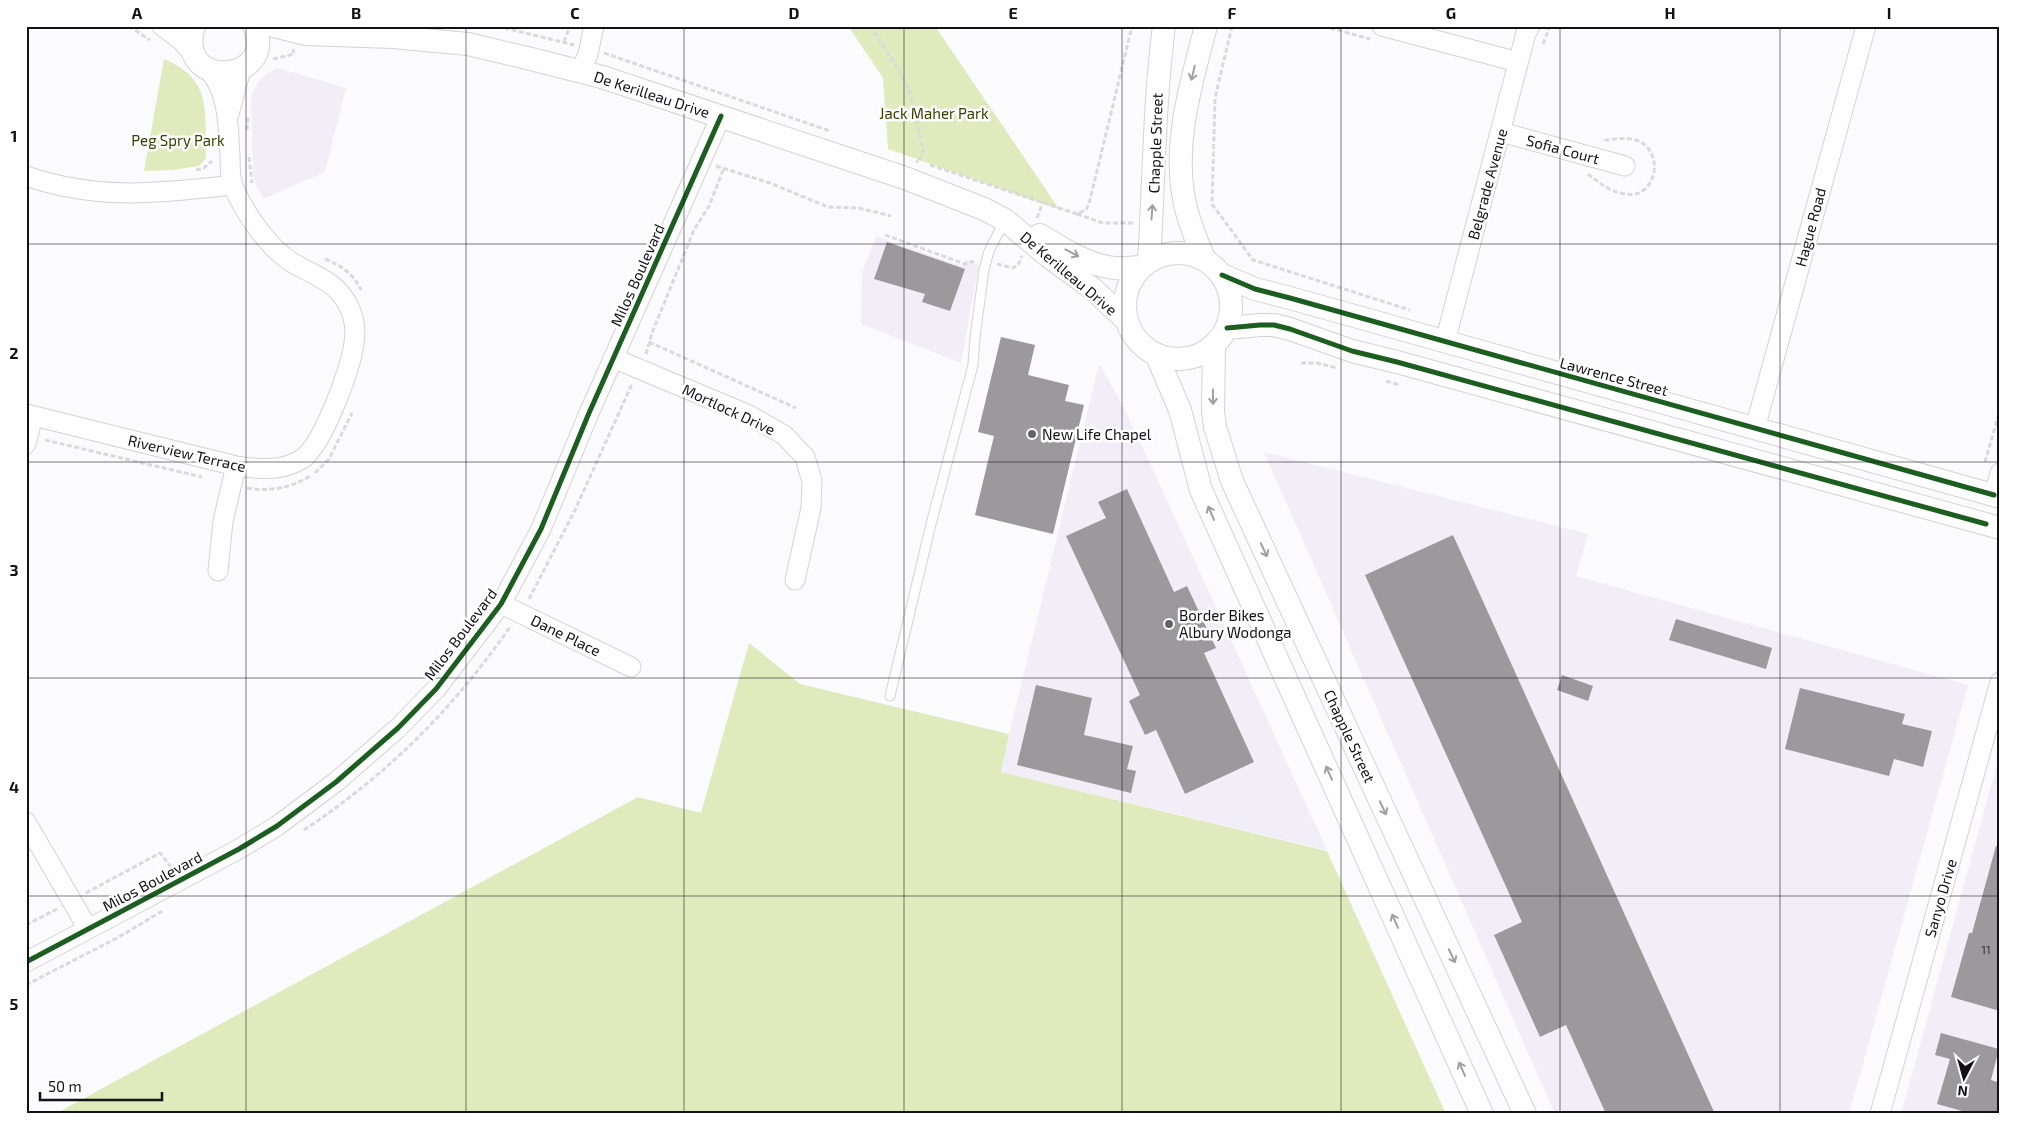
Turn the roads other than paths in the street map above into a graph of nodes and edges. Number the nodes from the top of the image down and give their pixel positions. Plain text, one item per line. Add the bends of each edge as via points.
1 (194, 26) edge
2 (254, 26) edge
3 (274, 26) edge
4 (594, 26) edge
5 (1164, 26) edge
6 (1206, 26) edge
7 (1382, 26) edge
8 (1530, 26) edge
9 (1866, 26) edge
10 (393, 32) edge
11 (158, 34) edge
12 (299, 37) junction
13 (255, 62) junction
14 (1518, 62) junction
15 (202, 63) junction
16 (580, 72) junction
17 (721, 116) junction
18 (228, 118) junction
19 (1501, 132) junction
20 (1625, 166) dead end
21 (26, 176) edge
22 (233, 185) junction
23 (1009, 222) junction
24 (1204, 259) junction
25 (1145, 264) junction
26 (1222, 275) junction
27 (1127, 322) junction
28 (1227, 328) junction
29 (1445, 342) junction
30 (1214, 348) junction
31 (1156, 354) junction
32 (614, 358) junction
33 (1438, 374) junction
34 (30, 415) edge
35 (1756, 428) junction
36 (27, 440) edge
37 (1991, 472) edge
38 (234, 475) junction
39 (1997, 496) edge
40 (1993, 526) edge
41 (218, 571) dead end
42 (794, 580) dead end
43 (502, 604) junction
44 (631, 667) dead end
45 (2000, 682) edge
46 (890, 696) dead end
47 (26, 822) edge
48 (88, 929) junction
49 (26, 962) edge
50 (1482, 1114) edge
51 (1525, 1114) edge
52 (1880, 1114) edge

1 - 15 street via 192,47
2 - 13 street via 258,39
3 - 12 street, De Kerilleau Drive
4 - 16 street
25 -> 5 street, Chapple Street
6 -> 24 street, Chapple Street via 1185,106 1182,148 1184,203
7 - 14 street
8 - 14 street, Belgrade Avenue
9 - 35 street, Hague Road
10 - 12 street, De Kerilleau Drive
10 - 16 street, De Kerilleau Drive via 468,44
11 - 15 street via 181,40
12 - 13 street, De Kerilleau Drive via 275,44
13 - 15 street via 231,73 220,73
13 - 18 street, Riverview Terrace
14 - 19 street, Belgrade Avenue
15 - 18 street, Riverview Terrace via 222,90
16 - 17 street, De Kerilleau Drive
17 - 23 street, De Kerilleau Drive via 905,178
17 - 32 street, Milos Boulevard
18 - 22 street, Riverview Terrace
19 - 20 street, Sofia Court
19 - 29 street, Belgrade Avenue
21 - 22 street via 47,183 120,194
22 - 38 street, Riverview Terrace via 253,222 280,253 336,287 347,303 355,328 349,366 326,425 309,453 296,462 273,470
23 -> 25 street, De Kerilleau Drive via 1101,266 1116,268
23 - 27 street, De Kerilleau Drive via 1093,289
23 - 46 lane via 989,251 984,270 973,365
24 - 25 street via 1176,253 1162,255
24 - 26 street
25 - 27 street via 1128,288 1125,299
26 - 28 street via 1232,301
26 - 29 street, Lawrence Street via 1255,289
27 - 31 street via 1133,335
28 - 30 street
28 - 33 street via 1260,324 1290,329 1352,351
29 - 33 street
29 - 35 street, Lawrence Street
30 - 31 street via 1189,358 1172,359
30 -> 51 street, Chapple Street via 1215,427 1232,481
50 -> 31 street via 1201,490 1180,410
32 - 42 street, Mortlock Drive via 749,416 784,435 805,457 812,481 811,508
32 - 43 street, Milos Boulevard via 541,529
33 - 40 street
34 - 36 street
34 - 38 street, Riverview Terrace
35 - 39 street, Lawrence Street
37 - 39 street
38 - 41 street via 223,521
39 - 40 street
43 - 44 street, Dane Place
43 - 48 street, Milos Boulevard via 436,689 398,728 336,782 277,826 239,849
45 - 52 street, Sanyo Drive
47 - 48 street via 64,905
48 - 49 street, Milos Boulevard

